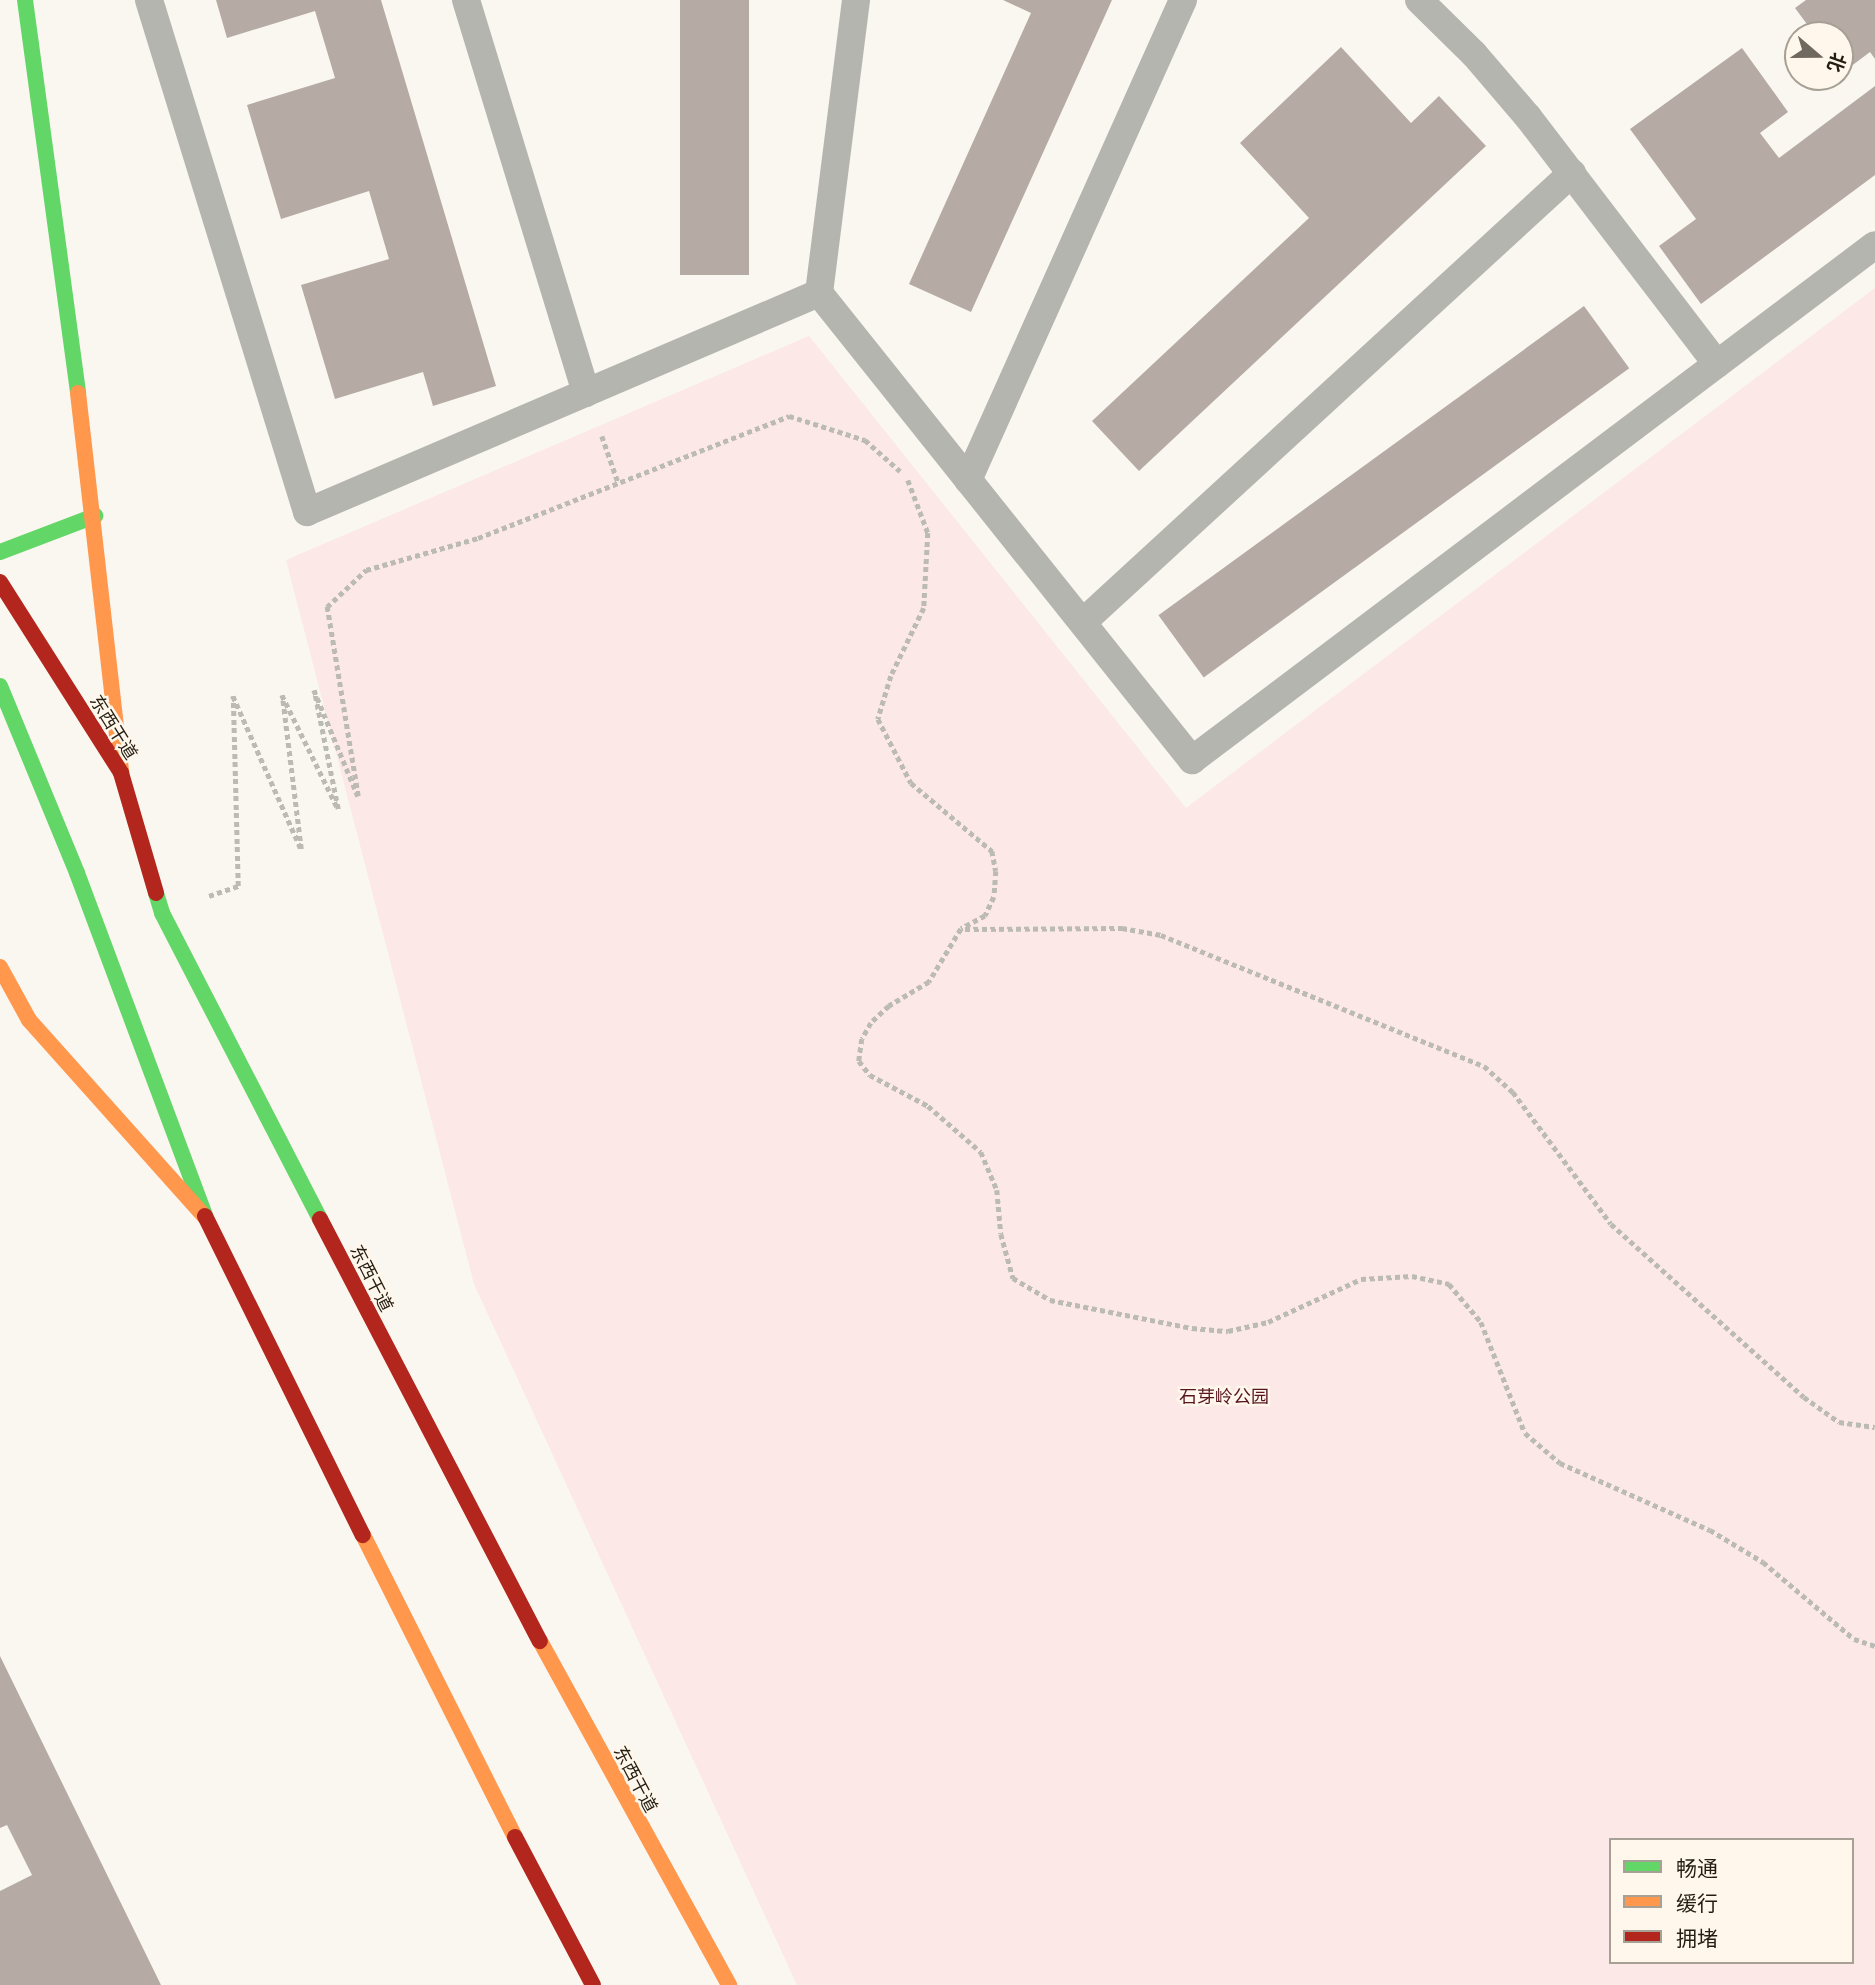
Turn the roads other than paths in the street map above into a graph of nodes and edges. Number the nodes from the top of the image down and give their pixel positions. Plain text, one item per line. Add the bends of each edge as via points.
1 (25, 0) edge
2 (149, 0) edge
3 (466, 0) edge
4 (856, 0) edge
5 (1183, 0) edge
6 (1419, 0) edge
7 (1572, 173) junction
8 (1875, 245) edge
9 (819, 293) junction
10 (1717, 364) junction
11 (586, 393) junction
12 (968, 480) junction
13 (94, 516) junction
14 (0, 551) edge
15 (0, 582) edge
16 (1083, 622) junction
17 (0, 686) edge
18 (121, 773) junction
19 (0, 967) edge
20 (0, 1002) edge
21 (29, 1020) junction
22 (205, 1217) junction
23 (593, 1985) edge
24 (729, 1985) edge

1 - 13 main road
2 - 11 lane via 307,512
3 - 11 lane
4 - 9 lane
5 - 12 lane
6 - 7 lane via 1474,54
7 - 10 lane
7 - 16 lane
8 - 10 lane
9 - 11 lane
9 - 12 lane
10 - 16 lane via 1192,760
12 - 16 lane
13 - 14 main road
13 - 18 main road
15 - 18 main road, 东西干道
17 - 22 main road via 77,873
18 - 24 main road, 东西干道 via 162,914 503,1573
19 - 21 main road
20 - 21 main road
21 - 22 main road
22 - 23 main road via 482,1774

